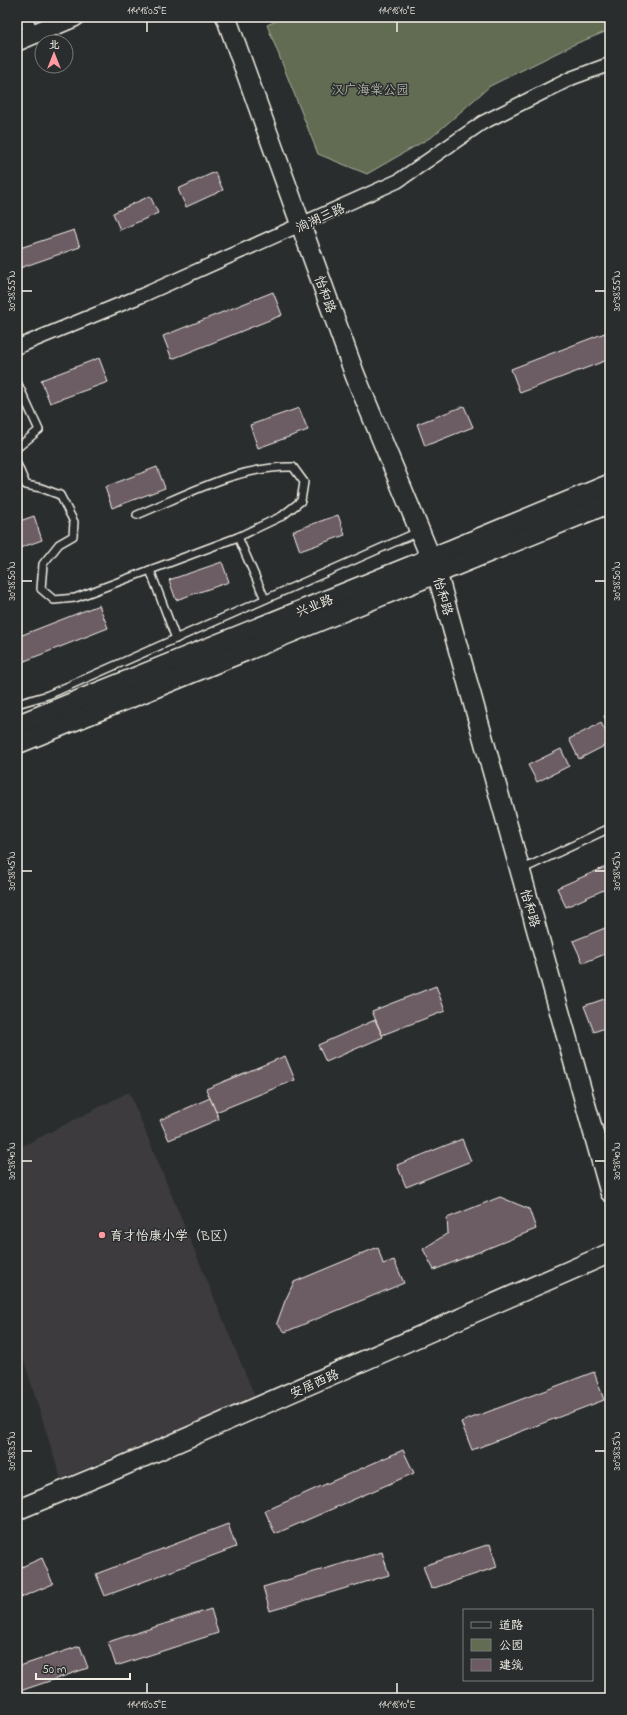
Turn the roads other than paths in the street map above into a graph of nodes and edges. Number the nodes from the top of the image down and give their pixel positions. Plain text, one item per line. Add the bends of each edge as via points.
1 (25, 17) edge
2 (74, 17) edge
3 (226, 17) edge
4 (24, 38) edge
5 (610, 64) edge
6 (301, 225) junction
7 (17, 346) edge
8 (17, 382) edge
9 (17, 448) edge
10 (17, 464) edge
11 (610, 484) edge
12 (610, 503) edge
13 (137, 515) dead end
14 (420, 531) junction
15 (238, 537) junction
16 (434, 565) junction
17 (150, 570) junction
18 (265, 599) junction
19 (176, 639) junction
20 (17, 704) edge
21 (17, 725) edge
22 (17, 744) edge
23 (610, 828) edge
24 (520, 870) junction
25 (610, 1192) edge
26 (610, 1254) edge
27 (17, 1510) edge

1 - 4 street
2 - 4 street
3 - 6 street, 怡和路
5 - 6 street, 淌湖三路 via 572,78 482,123 398,181
6 - 7 street, 淌湖三路 via 143,295
6 - 14 street, 怡和路 via 355,375
8 - 9 lane via 39,430
10 - 17 lane via 26,485 60,495 74,522 73,536 59,544 43,564 41,589 54,600 76,598
11 - 16 street, 兴业路
12 - 16 street, 兴业路
13 - 15 lane via 231,476 272,467 293,467 304,482 301,501 282,516
14 - 16 street, 怡和路
14 - 18 lane
15 - 17 lane
15 - 18 lane
16 - 21 street, 兴业路
16 - 22 street, 兴业路
16 - 24 street, 怡和路
17 - 19 lane
18 - 19 lane
19 - 20 lane via 48,695
23 - 24 lane
24 - 25 street, 怡和路
26 - 27 street, 安居西路

